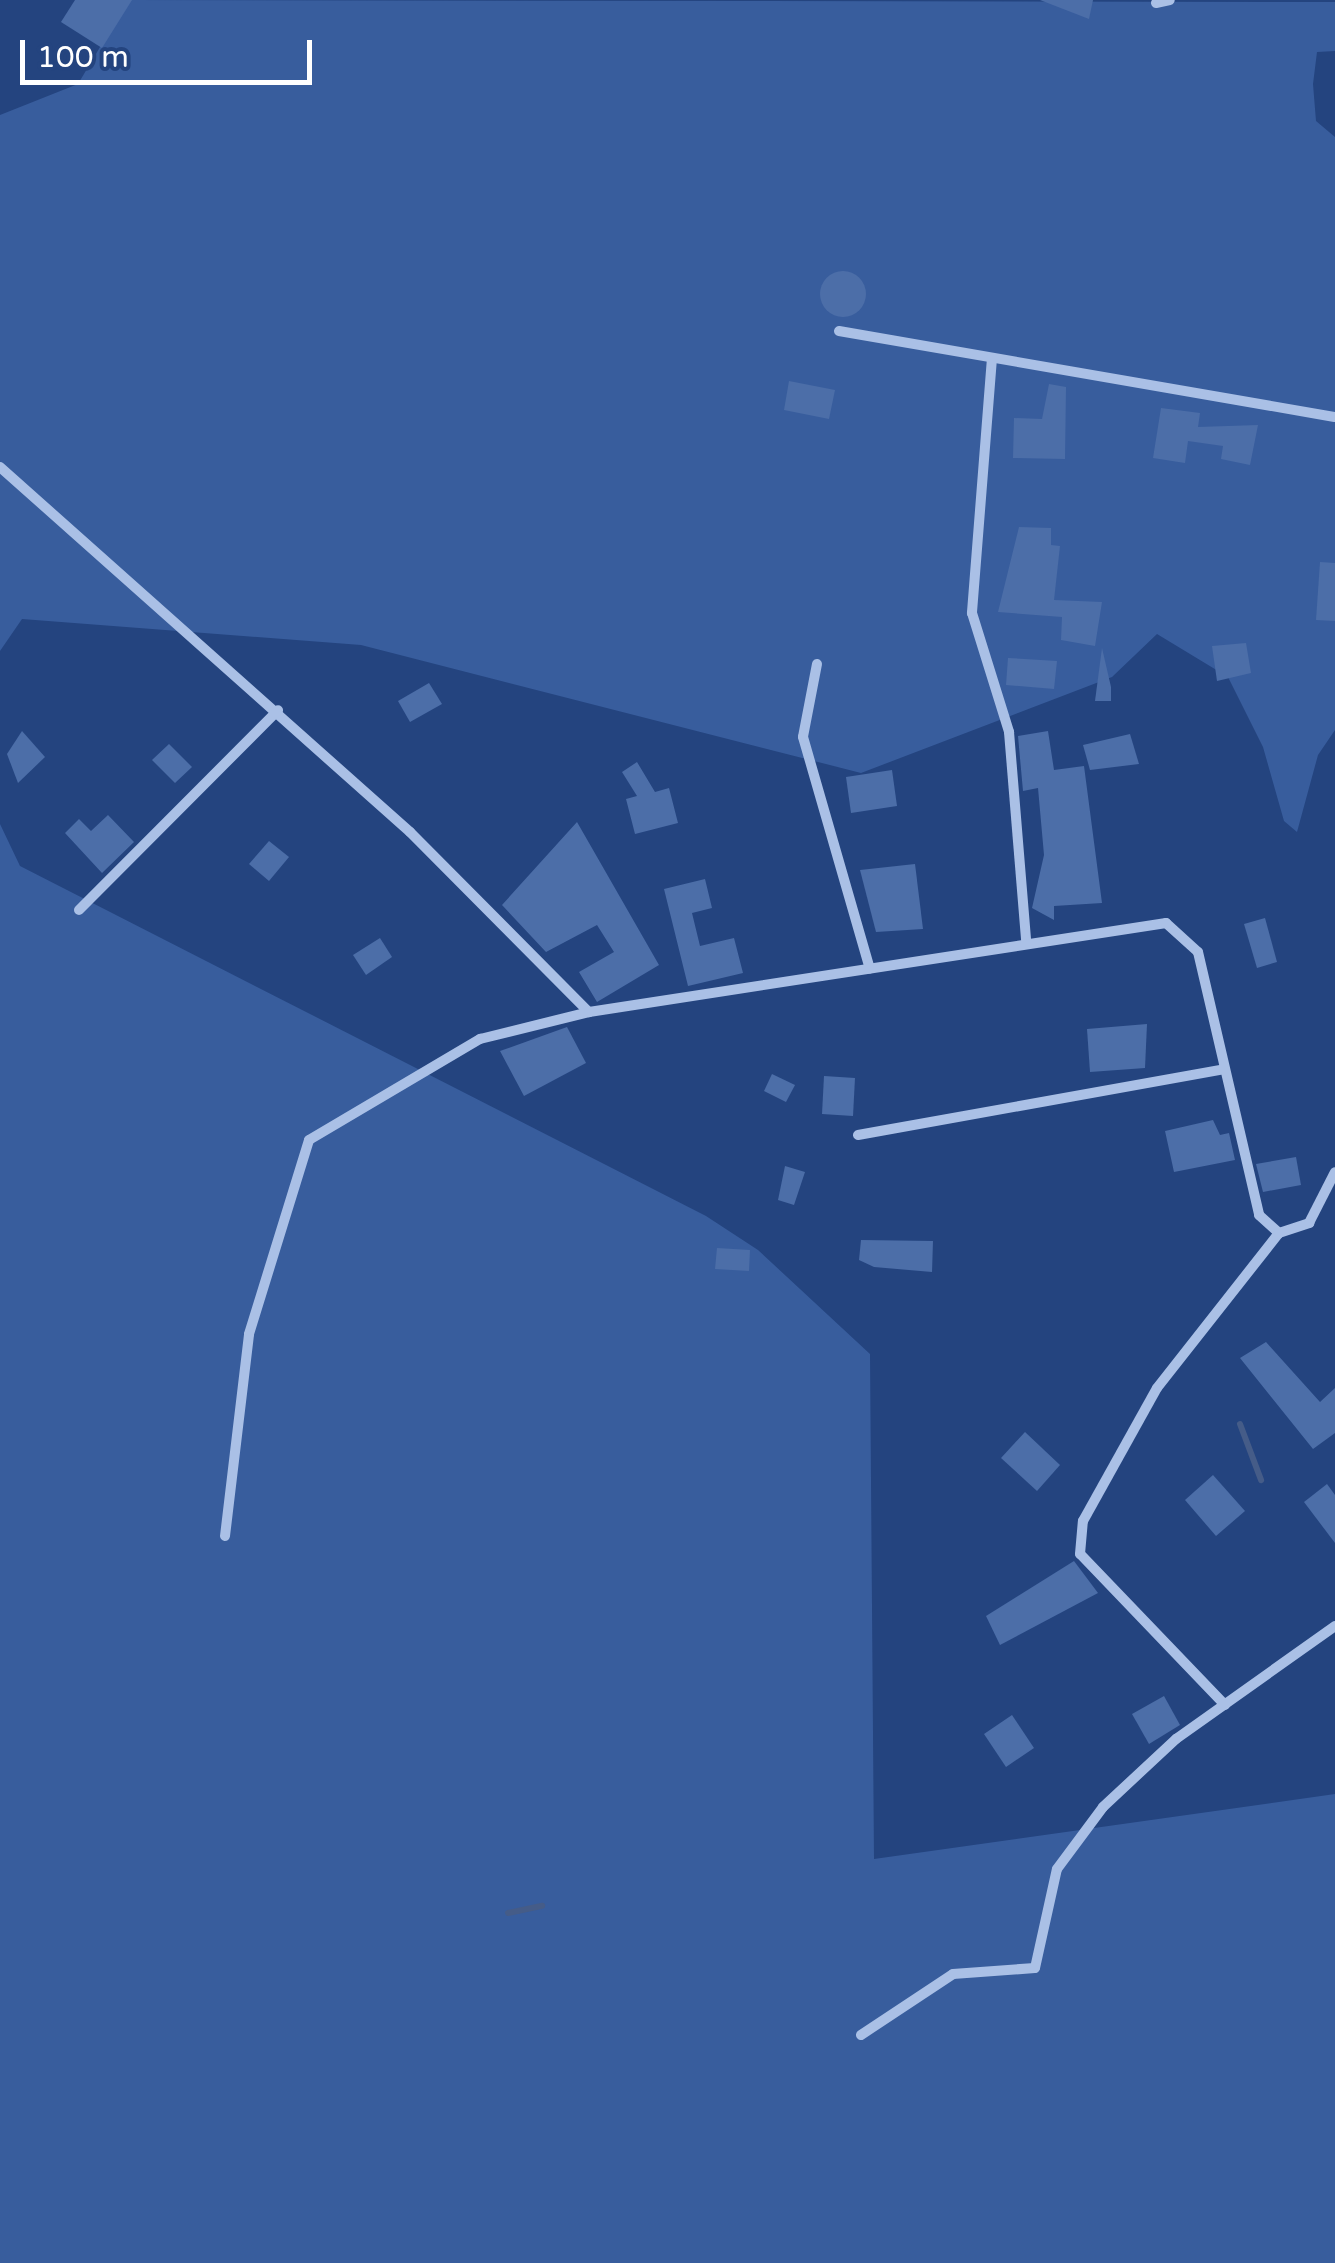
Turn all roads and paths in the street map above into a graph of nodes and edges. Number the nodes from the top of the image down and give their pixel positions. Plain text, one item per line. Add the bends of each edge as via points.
1 (1170, 0) edge
2 (1156, 3) dead end
3 (840, 331) dead end
4 (992, 358) junction
5 (1335, 417) edge
6 (0, 467) edge
7 (817, 664) dead end
8 (278, 710) junction
9 (79, 910) dead end
10 (1026, 942) junction
11 (870, 969) junction
12 (588, 1012) junction
13 (1223, 1069) junction
14 (858, 1134) dead end
15 (1335, 1172) edge
16 (1279, 1232) junction
17 (225, 1536) dead end
18 (1335, 1626) edge
19 (1225, 1704) junction
20 (861, 2035) dead end

1 - 2 street
3 - 4 street
4 - 5 street
4 - 10 street via 972,613 1009,732
6 - 8 street
7 - 11 street via 803,737
8 - 9 street
8 - 12 street
10 - 11 street
10 - 13 street via 1153,922 1179,928 1198,952
11 - 12 street
12 - 17 street via 480,1038 309,1140 248,1334
13 - 14 street
13 - 16 street via 1260,1216
15 - 16 street via 1309,1223
16 - 19 street via 1157,1388 1083,1521 1080,1554
18 - 19 street
19 - 20 street via 1104,1808 1057,1869 1036,1968 953,1974

